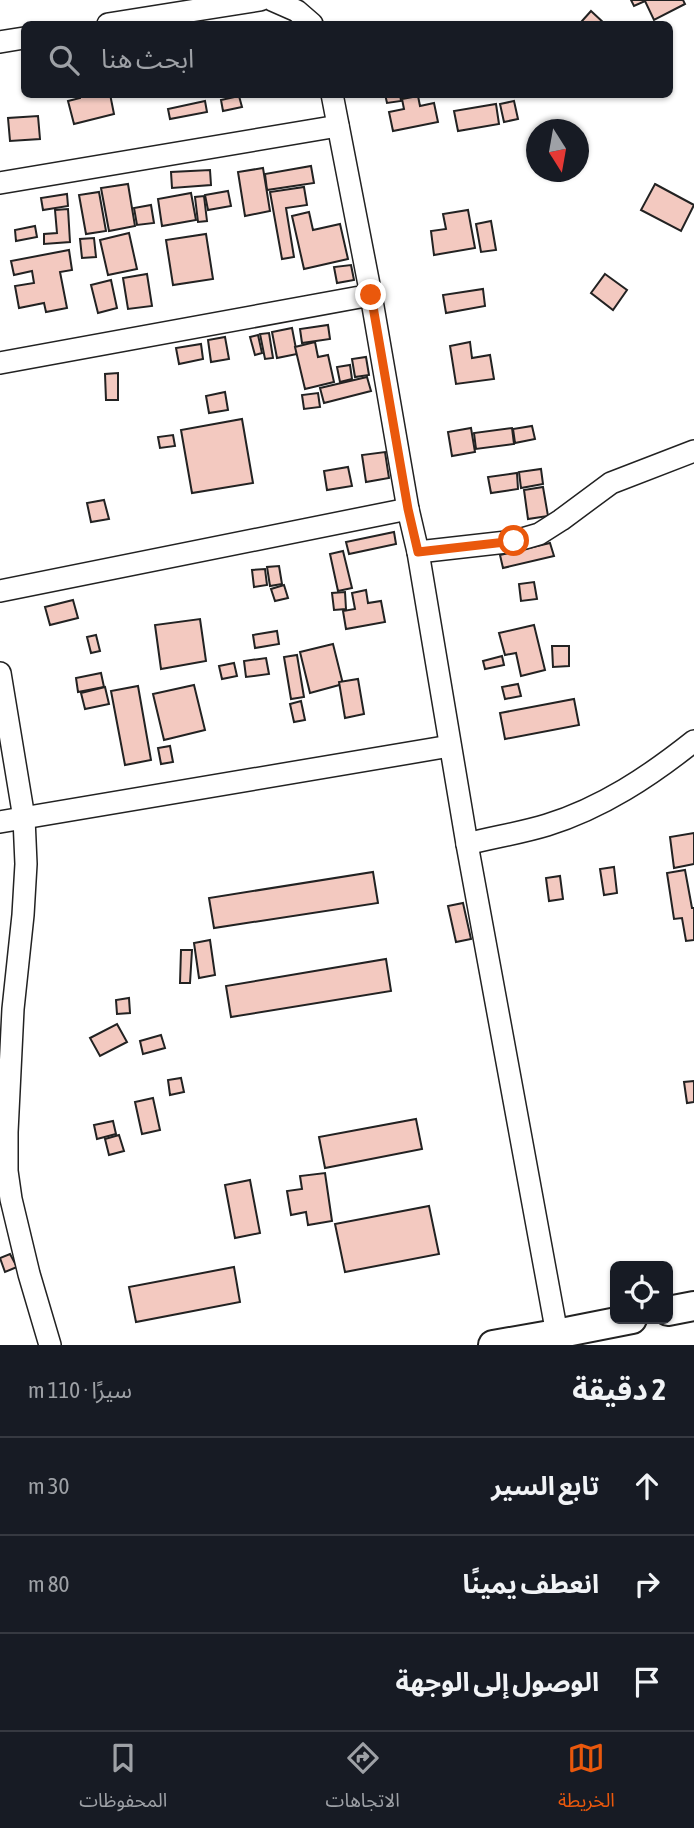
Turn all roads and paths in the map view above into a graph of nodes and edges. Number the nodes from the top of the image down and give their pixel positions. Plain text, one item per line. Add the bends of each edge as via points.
1 (260, 0) edge
2 (272, 0) edge
3 (127, 21) edge
4 (309, 21) edge
5 (21, 38) edge
6 (0, 42) edge
7 (333, 98) edge
8 (338, 126) junction
9 (0, 183) edge
10 (371, 295) junction
11 (0, 363) edge
12 (694, 451) edge
13 (408, 509) junction
14 (418, 552) junction
15 (0, 591) edge
16 (0, 673) edge
17 (694, 741) edge
18 (450, 746) junction
19 (24, 818) junction
20 (0, 822) edge
21 (467, 844) junction
22 (694, 1306) edge
23 (673, 1310) edge
24 (614, 1324) edge
25 (558, 1340) edge
26 (50, 1345) edge
27 (493, 1345) edge

1 - 3 street
2 - 4 street
5 - 6 street
7 - 8 street
8 - 9 street
8 - 10 street
10 - 11 street
10 - 13 street
12 - 14 street via 611,483 539,534
13 - 14 street
13 - 15 street
14 - 18 street
16 - 19 street
17 - 21 street via 606,800 548,824
18 - 19 street
18 - 21 street
19 - 20 street
19 - 26 street via 25,888 13,1009 7,1171 26,1263
21 - 25 street
22 - 23 main road
24 - 25 main road
25 - 27 main road

